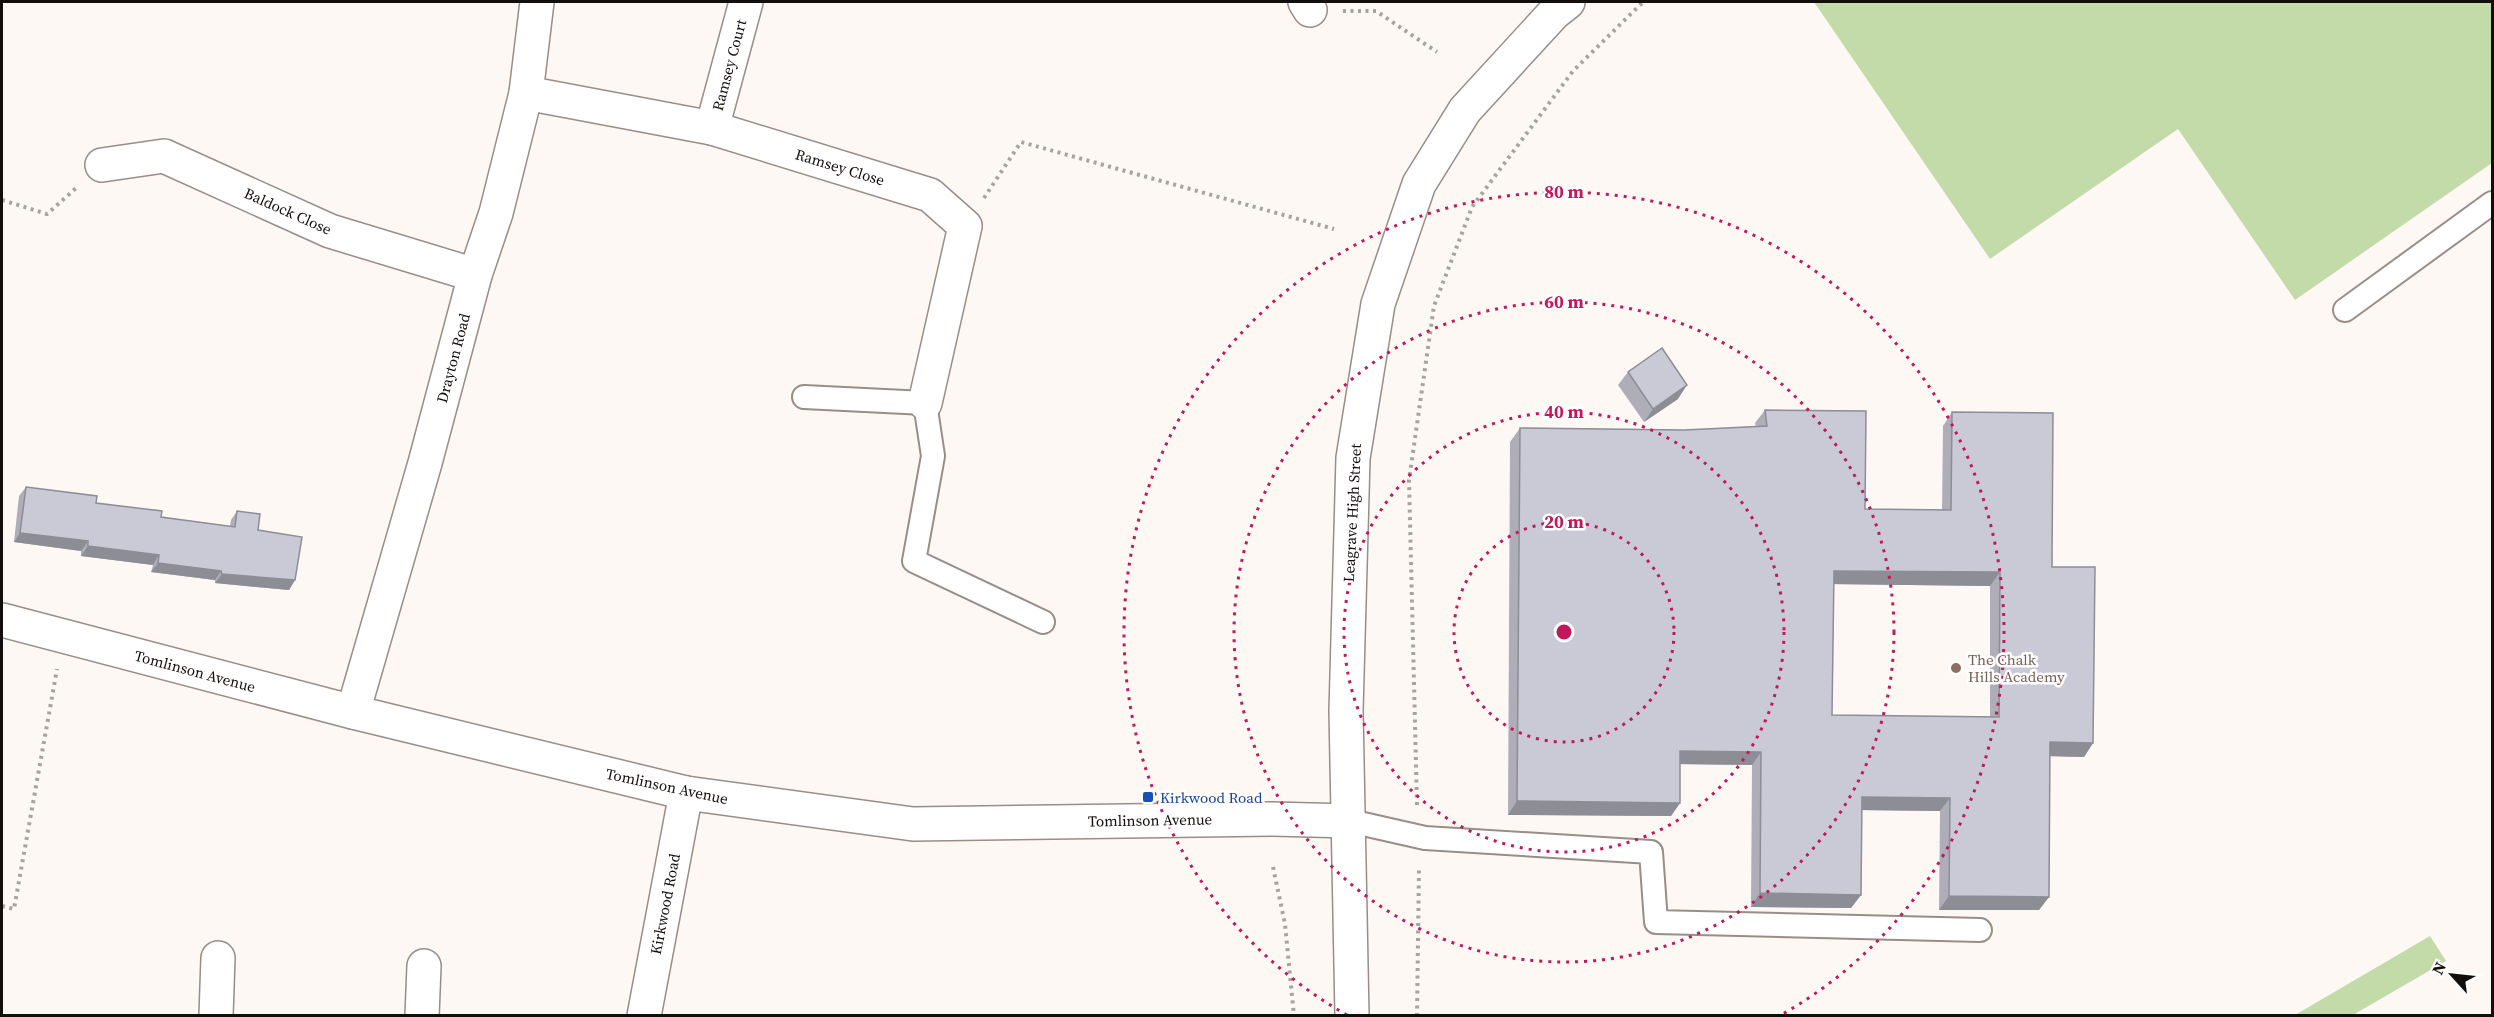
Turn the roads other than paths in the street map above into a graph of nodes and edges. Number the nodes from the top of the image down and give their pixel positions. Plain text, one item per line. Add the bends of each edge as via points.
1 (537, 2) edge
2 (746, 2) edge
3 (1568, 2) edge
4 (525, 93) junction
5 (712, 128) junction
6 (102, 165) road end
7 (2493, 203) edge
8 (475, 275) junction
9 (2345, 310) dead end
10 (804, 398) dead end
11 (926, 403) junction
12 (2, 620) edge
13 (1043, 622) dead end
14 (353, 712) junction
15 (686, 793) junction
16 (1350, 821) junction
17 (1980, 930) dead end
18 (219, 958) dead end
19 (424, 966) dead end
20 (216, 1016) edge
21 (422, 1016) edge
22 (644, 1016) edge
23 (1352, 1016) edge

1 - 4 street, Drayton Road
2 - 5 street, Ramsey Court
3 - 16 street, Leagrave High Street via 1465,110 1419,184 1377,304 1353,458 1346,711
4 - 5 street, Ramsey Close
4 - 8 street, Drayton Road via 496,213
5 - 11 street, Ramsey Close via 930,195 965,226
6 - 8 street, Baldock Close via 164,156 330,231
7 - 9 lane
8 - 14 street, Drayton Road
10 - 11 lane
11 - 13 lane via 933,456 914,561
12 - 14 street, Tomlinson Avenue
14 - 15 street, Tomlinson Avenue
15 - 16 street, Tomlinson Avenue via 913,824
15 - 22 street, Kirkwood Road
16 - 17 lane via 1425,838 1651,852 1656,922
16 - 23 street, Leagrave High Street
18 - 20 street
19 - 21 street

